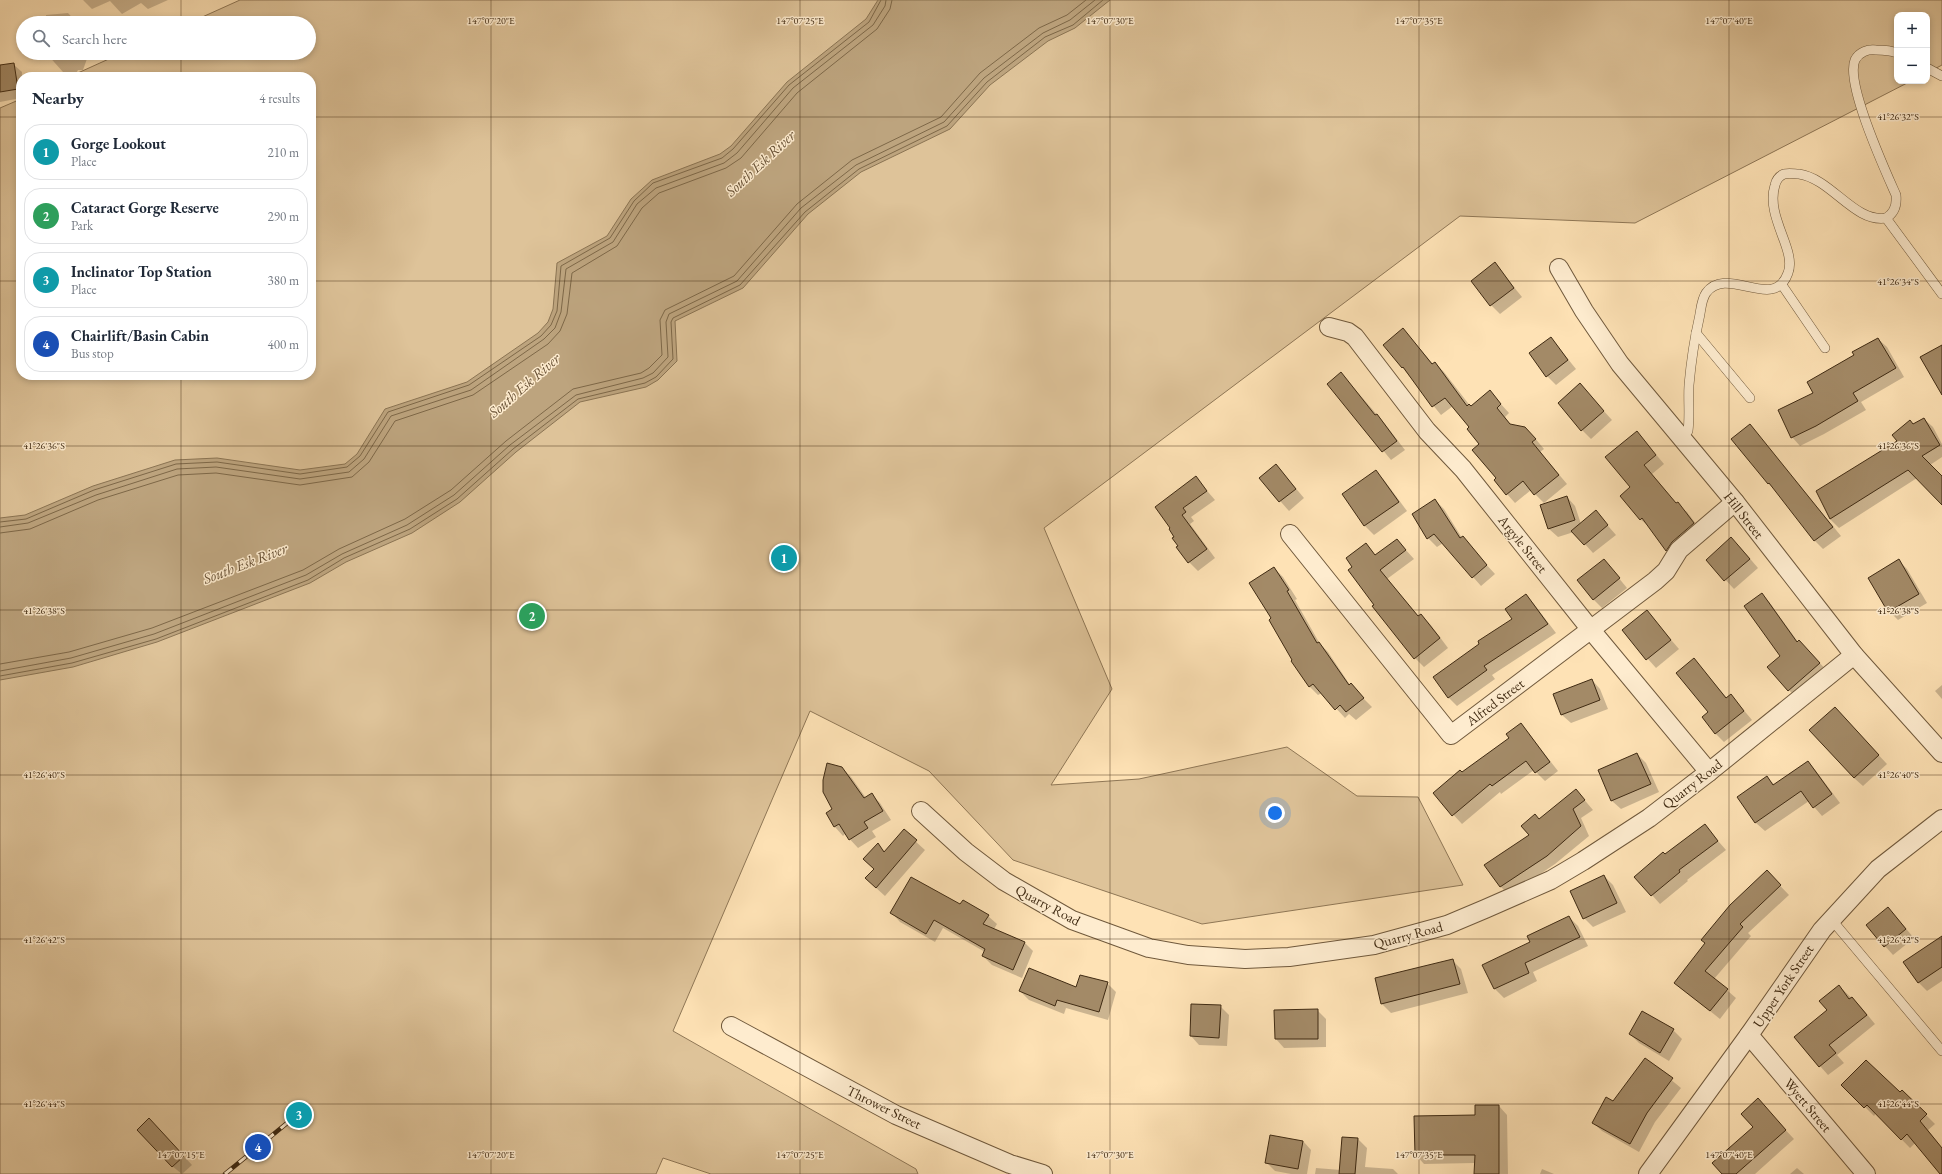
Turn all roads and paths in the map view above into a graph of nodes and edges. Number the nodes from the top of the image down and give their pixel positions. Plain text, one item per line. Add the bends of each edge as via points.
1 (1894, 53) edge
2 (1930, 70) edge
3 (1942, 76) edge
4 (1886, 218) junction
5 (1559, 268) dead end
6 (1782, 285) junction
7 (1942, 294) edge
8 (1329, 327) dead end
9 (1696, 333) junction
10 (1825, 348) dead end
11 (1750, 398) dead end
12 (1681, 438) junction
13 (1735, 502) junction
14 (1290, 534) dead end
15 (1591, 630) junction
16 (1854, 655) junction
17 (1942, 753) edge
18 (1709, 772) junction
19 (921, 811) dead end
20 (1942, 819) edge
21 (1831, 919) junction
22 (731, 1026) dead end
23 (1749, 1035) junction
24 (1942, 1052) edge
25 (1043, 1174) edge
26 (1648, 1174) edge
27 (1866, 1174) edge

1 - 4 lane via 1878,50 1864,52 1856,59 1853,70 1866,122 1896,195 1894,211
2 - 3 lane
4 - 6 lane via 1869,217 1827,185 1811,177 1789,173 1780,177 1774,187 1772,203 1790,265
4 - 7 lane
5 - 12 street, Hill Street via 1620,364
6 - 9 lane via 1770,289 1726,283 1714,286 1705,294
6 - 10 lane
8 - 15 street, Argyle Street via 1348,332 1355,337 1427,430 1463,469
9 - 11 lane
9 - 12 lane via 1689,384 1688,430
12 - 13 street, Hill Street
13 - 15 street, Alfred Street via 1680,550 1666,571 1655,581
13 - 16 street, Hill Street
14 - 15 street, Alfred Street via 1451,735
15 - 18 street, Argyle Street
16 - 17 street, Hill Street
16 - 18 street, Quarry Road
18 - 19 street, Quarry Road via 1649,818 1583,861 1551,880 1485,910 1446,925 1374,945 1288,957 1245,959 1188,955 1149,948 1072,920 1004,881 966,852
20 - 21 street, Upper York Street via 1878,869
21 - 23 street, Upper York Street
21 - 24 lane
22 - 25 street, Thrower Street via 896,1115 1010,1164
23 - 26 street, Upper York Street
23 - 27 street, Wyett Street

